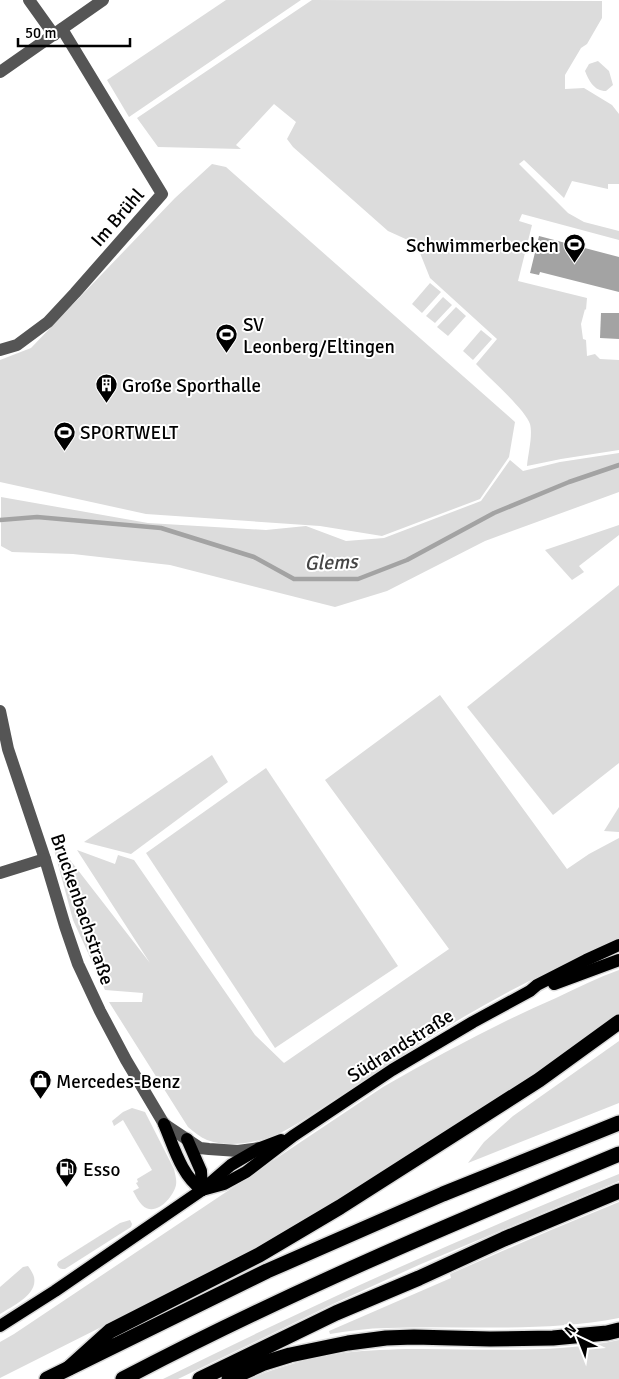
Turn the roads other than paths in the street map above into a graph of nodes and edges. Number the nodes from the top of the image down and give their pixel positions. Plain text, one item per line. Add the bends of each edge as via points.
1 (28, 0) edge
2 (104, 0) edge
3 (58, 32) junction
4 (0, 72) edge
5 (0, 350) edge
6 (0, 711) edge
7 (45, 859) junction
8 (0, 873) edge
9 (619, 945) edge
10 (619, 960) edge
11 (530, 991) junction
12 (619, 1022) edge
13 (619, 1123) edge
14 (164, 1124) junction
15 (293, 1136) junction
16 (187, 1139) junction
17 (260, 1148) junction
18 (619, 1154) edge
19 (202, 1190) junction
20 (619, 1191) edge
21 (0, 1326) edge
22 (619, 1330) edge
23 (69, 1368) junction
24 (47, 1379) edge
25 (123, 1379) edge
26 (200, 1379) edge
27 (229, 1379) edge

1 - 3 street
2 - 3 street
3 - 4 street
3 - 5 street, Im Brühl via 162,194 48,322 17,345
6 - 7 street, Bruckenbachstraße via 8,750
7 - 8 street
7 - 14 street, Bruckenbachstraße via 78,964 126,1060
9 - 11 main road, Südrandstraße
10 - 11 main road, Südrandstraße
11 - 15 main road, Südrandstraße via 392,1070
12 - 23 highway via 531,1085 340,1207 259,1255 110,1330
13 - 23 highway via 434,1198 267,1271
14 - 16 street, Bruckenbachstraße
14 - 19 main road via 183,1168 193,1184
15 - 17 main road, Südrandstraße
15 - 19 main road, Südrandstraße via 239,1176
16 - 17 street, Bruckenbachstraße via 209,1150
16 - 19 main road via 201,1170
17 - 19 main road, Südrandstraße via 231,1165
18 - 25 highway via 370,1260
19 - 21 main road, Südrandstraße
20 - 26 highway via 336,1313
22 - 27 highway via 553,1338 386,1338 290,1355
23 - 24 highway

